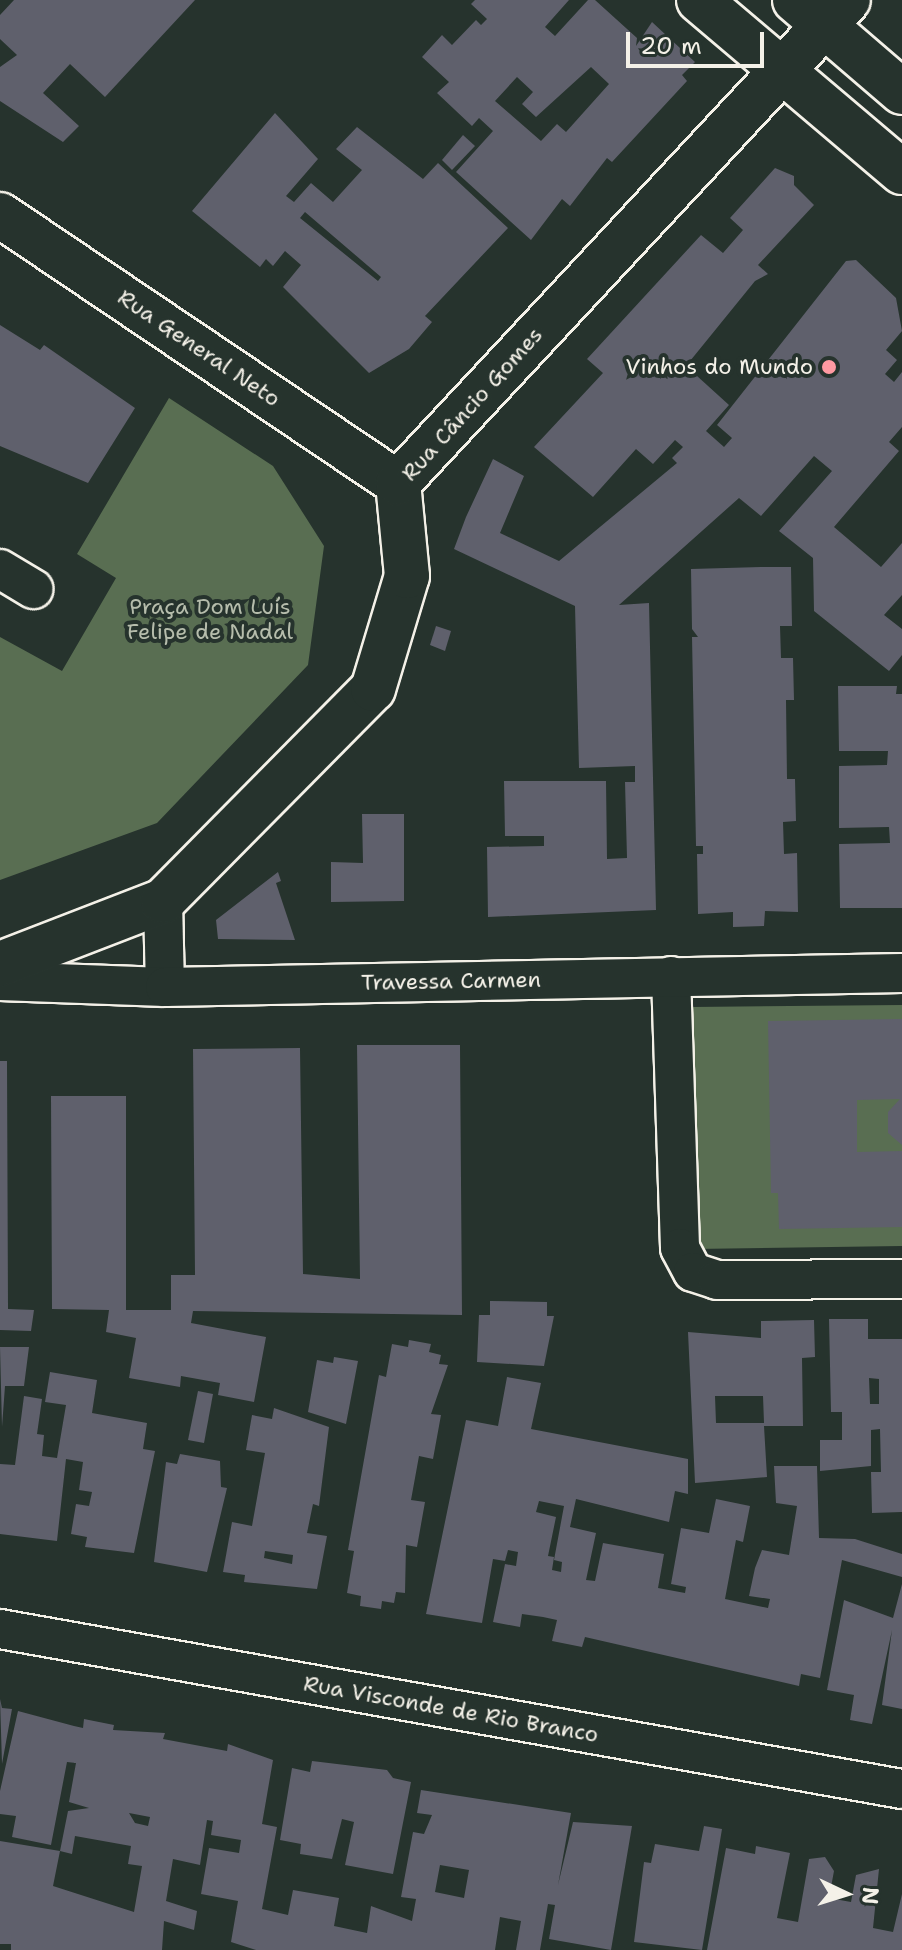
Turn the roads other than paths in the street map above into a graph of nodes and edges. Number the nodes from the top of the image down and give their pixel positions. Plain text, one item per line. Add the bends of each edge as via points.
1 (699, 0) edge
2 (822, 8) edge
3 (780, 70) junction
4 (902, 92) edge
5 (902, 172) edge
6 (0, 215) edge
7 (398, 483) junction
8 (0, 569) edge
9 (33, 589) dead end
10 (163, 901) junction
11 (0, 964) edge
12 (902, 973) edge
13 (671, 976) junction
14 (0, 981) edge
15 (165, 987) junction
16 (902, 1279) edge
17 (0, 1629) edge
18 (902, 1789) edge

1 - 3 street
2 - 3 street, Rua Câncio Gomes
2 - 4 street
3 - 5 street
3 - 7 street, Rua Câncio Gomes
6 - 7 street, Rua General Neto
7 - 10 street, Rua Câncio Gomes via 407,576 373,689
8 - 9 street
10 - 11 street, Rua Câncio Gomes
10 - 15 street
12 - 13 street, Travessa Carmen
13 - 15 street, Travessa Carmen
13 - 16 street via 680,1248 693,1272 717,1280
14 - 15 street, Travessa Carmen
17 - 18 street, Rua Visconde de Rio Branco

